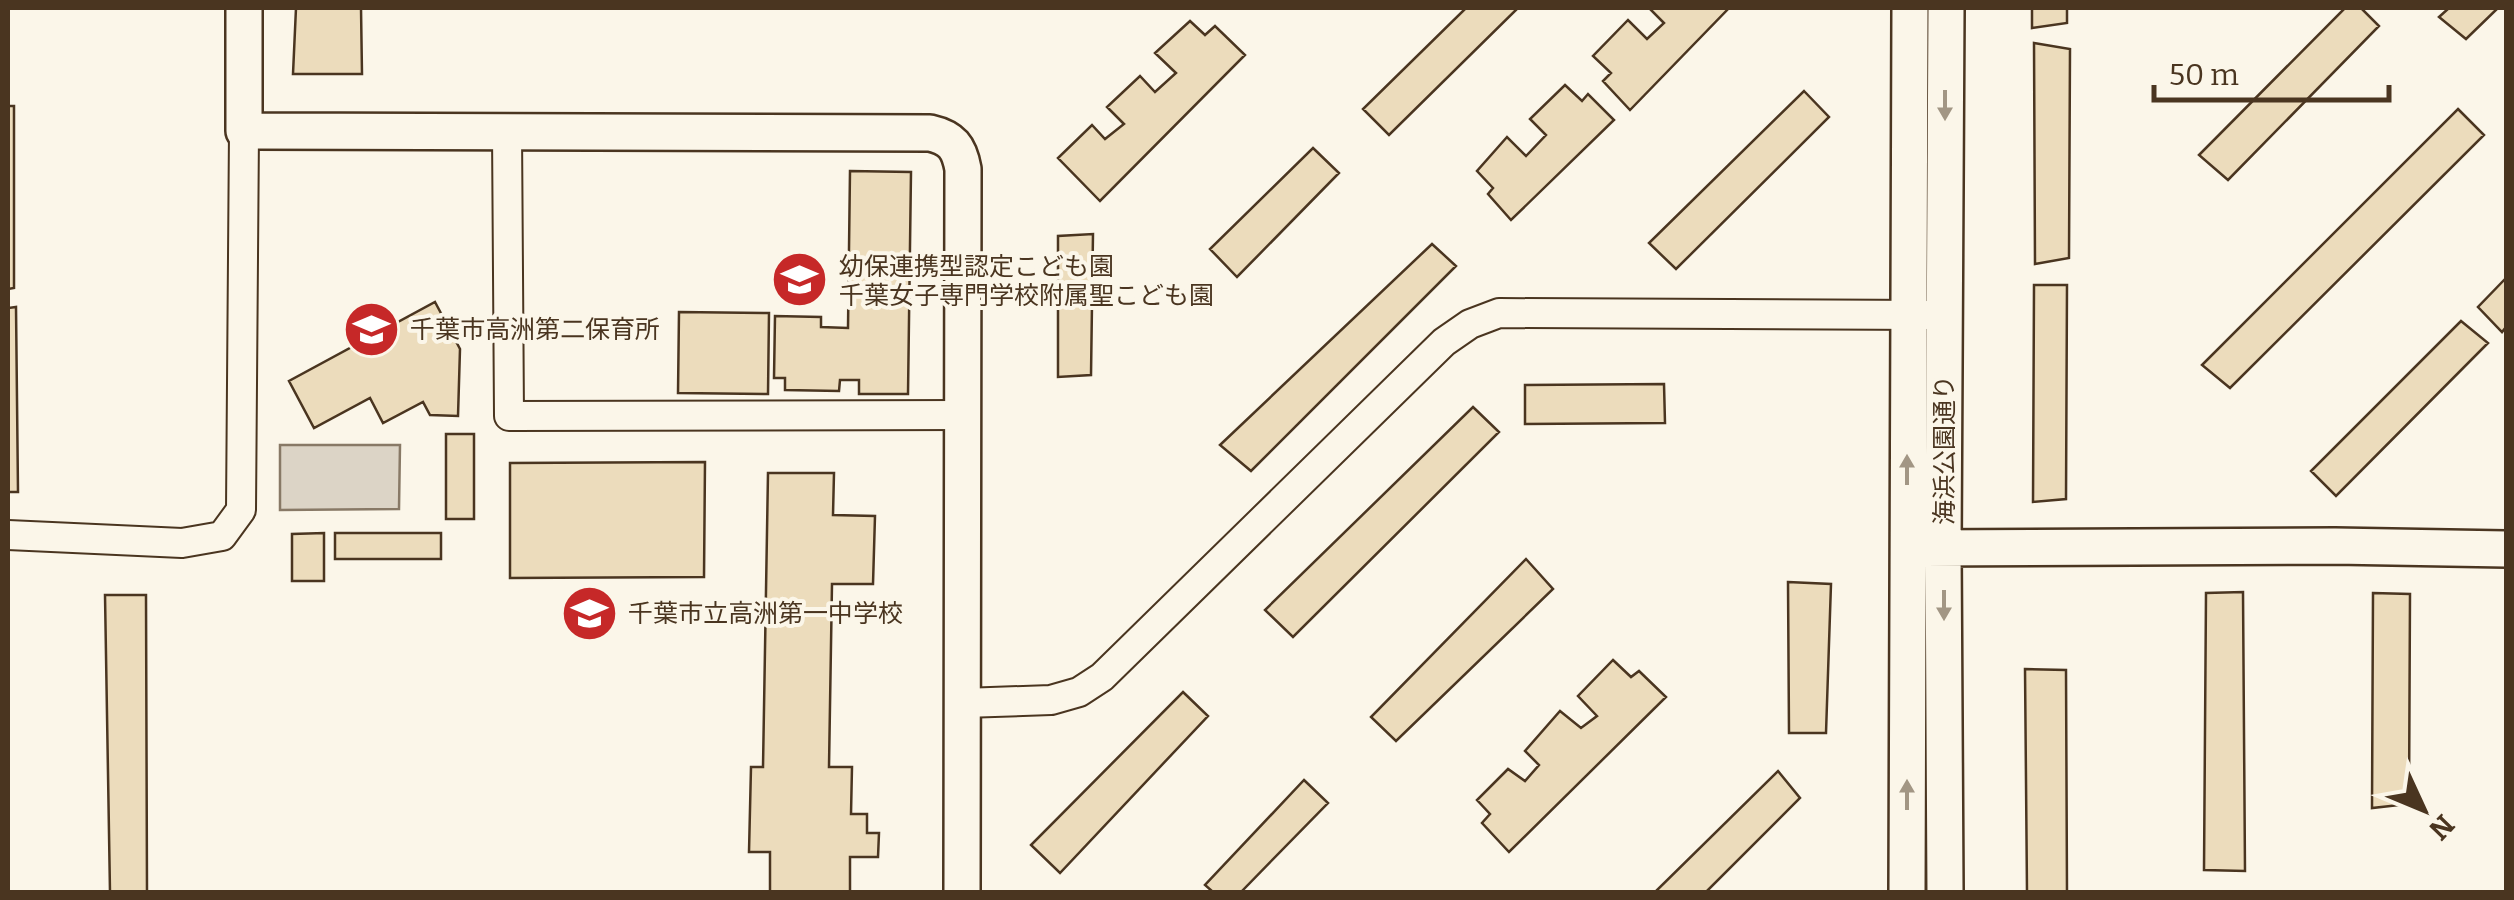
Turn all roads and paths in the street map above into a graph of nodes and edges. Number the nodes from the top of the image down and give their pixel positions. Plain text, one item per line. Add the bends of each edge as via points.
1 (244, 8) edge
2 (1910, 8) edge
3 (1946, 8) edge
4 (244, 131) junction
5 (507, 132) junction
6 (1944, 314) junction
7 (1908, 315) junction
8 (963, 415) junction
9 (8, 535) edge
10 (1943, 546) junction
11 (2506, 549) edge
12 (1907, 550) junction
13 (963, 703) junction
14 (962, 892) edge
15 (1907, 892) edge
16 (1945, 892) edge

1 - 4 street
2 - 7 street, 海浜公園通り
3 -> 6 street, 海浜公園通り
4 - 5 street
4 - 9 street via 241,510 222,536 182,543
5 - 8 street via 930,132 953,142 963,169
5 - 8 street via 509,416
6 - 7 street
6 - 10 street, 海浜公園通り
12 -> 7 street, 海浜公園通り
7 - 13 street via 1499,313 1470,324 1444,342 1102,678 1051,700
8 - 13 street
10 - 11 street
10 - 12 street
10 -> 16 street, 海浜公園通り
15 -> 12 street, 海浜公園通り
13 - 14 street

